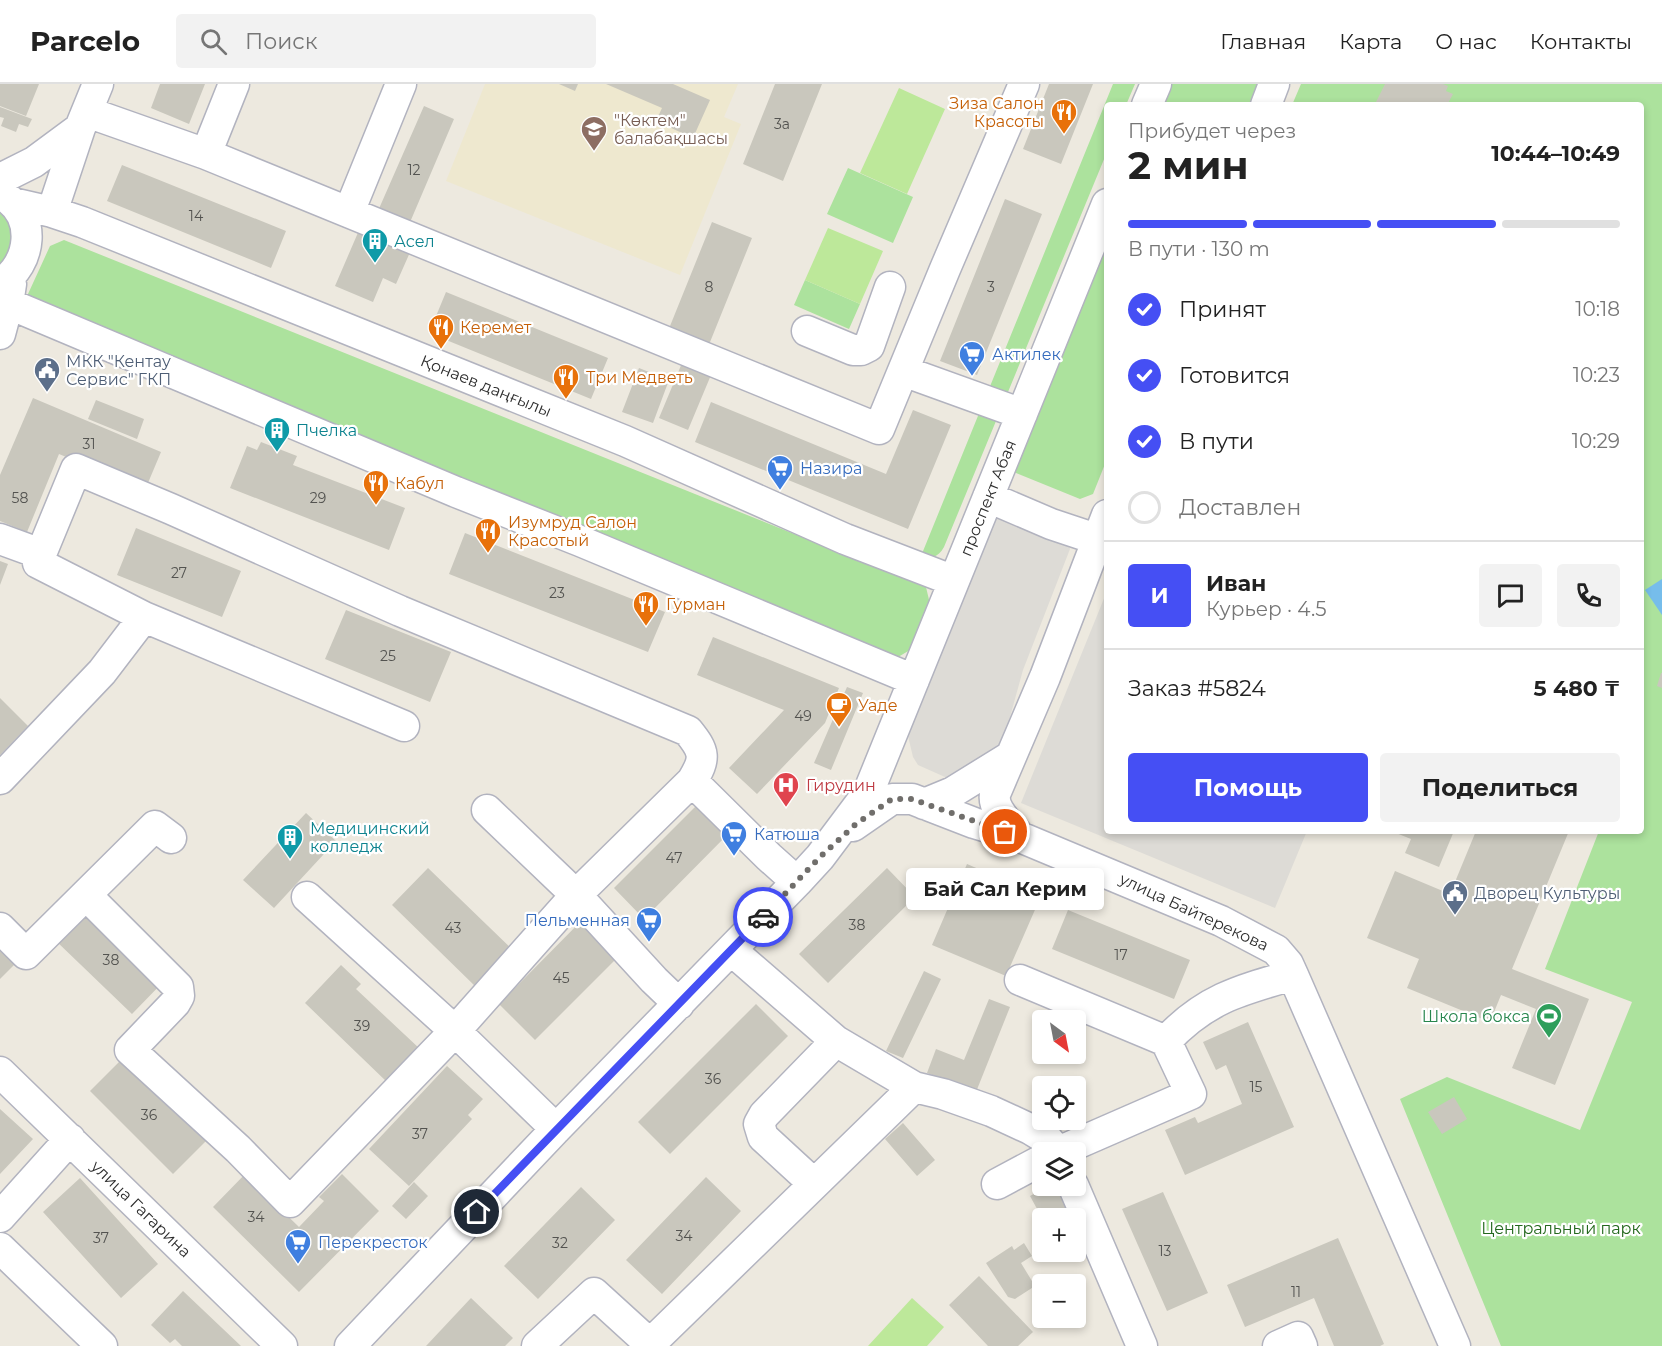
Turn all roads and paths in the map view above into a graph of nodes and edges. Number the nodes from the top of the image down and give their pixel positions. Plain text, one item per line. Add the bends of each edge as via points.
1 (98, 84) edge
2 (234, 84) edge
3 (401, 84) edge
4 (1024, 84) edge
5 (1156, 84) edge
6 (1274, 84) edge
7 (1148, 102) edge
8 (1267, 102) edge
9 (84, 120) junction
10 (206, 154) junction
11 (4, 192) edge
12 (1104, 211) edge
13 (52, 212) junction
14 (349, 212) junction
15 (890, 287) dead end
16 (5, 291) edge
17 (807, 331) dead end
18 (0, 334) edge
19 (869, 346) junction
20 (905, 366) junction
21 (1022, 414) junction
22 (988, 497) junction
23 (1102, 527) edge
24 (0, 539) edge
25 (38, 563) dead end
26 (954, 581) junction
27 (144, 617) junction
28 (914, 680) junction
29 (404, 726) dead end
30 (1008, 758) junction
31 (0, 779) edge
32 (692, 781) junction
33 (924, 804) junction
34 (487, 810) dead end
35 (1020, 837) junction
36 (171, 838) dead end
37 (820, 857) junction
38 (797, 882) junction
39 (87, 896) junction
40 (576, 896) junction
41 (307, 897) dead end
42 (0, 928) edge
43 (731, 950) junction
44 (1293, 975) junction
45 (1020, 981) dead end
46 (679, 1004) junction
47 (455, 1031) junction
48 (836, 1041) junction
49 (1166, 1041) junction
50 (0, 1072) edge
51 (914, 1087) junction
52 (556, 1128) junction
53 (69, 1139) junction
54 (1032, 1165) edge
55 (813, 1184) junction
56 (997, 1184) dead end
57 (1077, 1196) edge
58 (0, 1217) edge
59 (0, 1248) edge
60 (1450, 1344) edge
61 (102, 1346) edge
62 (282, 1346) edge
63 (350, 1346) edge
64 (537, 1346) edge
65 (1142, 1346) edge
66 (1278, 1346) edge
67 (1302, 1346) edge

1 - 9 street
2 - 10 street
3 - 14 street
4 - 20 street
5 - 7 street
6 - 8 street
9 - 10 street
9 - 11 street
9 - 13 street
10 - 14 street
11 - 13 street, Қонаев даңғылы
11 - 16 street via 21,214 27,239 26,252
12 - 21 street, проспект Абая
13 - 26 street, Қонаев даңғылы via 625,441 845,539
14 - 20 street via 879,429
15 - 19 street
16 - 18 street
16 - 28 street via 456,492
17 - 19 street via 853,350
19 - 20 street
20 - 21 street
21 - 22 street, проспект Абая
22 - 23 street via 1051,524
22 - 26 street, проспект Абая
23 - 30 street via 1045,677
24 - 32 street via 41,554 76,469 400,611 688,731 703,755
25 - 27 street
26 - 28 street, проспект Абая
27 - 29 street
27 - 31 street via 102,672
28 - 37 street, проспект Абая via 868,793
30 - 33 street via 953,792
30 - 35 street via 994,799
32 - 38 street
32 - 40 street
33 - 35 street, улица Байтерекова
33 - 37 street, улица Байтерекова via 912,799 892,799 856,824
34 - 40 street
35 - 44 street, улица Байтерекова via 1221,921 1284,943
36 - 39 street via 156,826
37 - 38 street
38 - 43 street
39 - 42 street via 26,954
39 - 47 street via 178,987 175,1003 130,1050 290,1202
40 - 46 street
40 - 47 street
41 - 47 street
43 - 46 street
43 - 48 street
44 - 49 street via 1211,1003
44 - 60 street, улица Байтерекова
45 - 49 street
46 - 52 street
47 - 52 street
48 - 51 street
48 - 55 street via 759,1124 763,1137
49 - 51 street via 1191,1094 1058,1152 1048,1140 991,1111
50 - 53 street, улица Гагарина
51 - 55 street
52 - 63 street
53 - 58 street
53 - 62 street, улица Гагарина
54 - 56 street
55 - 64 street via 650,1344 594,1293
57 - 65 street
59 - 61 street
66 - 67 street via 1298,1337

